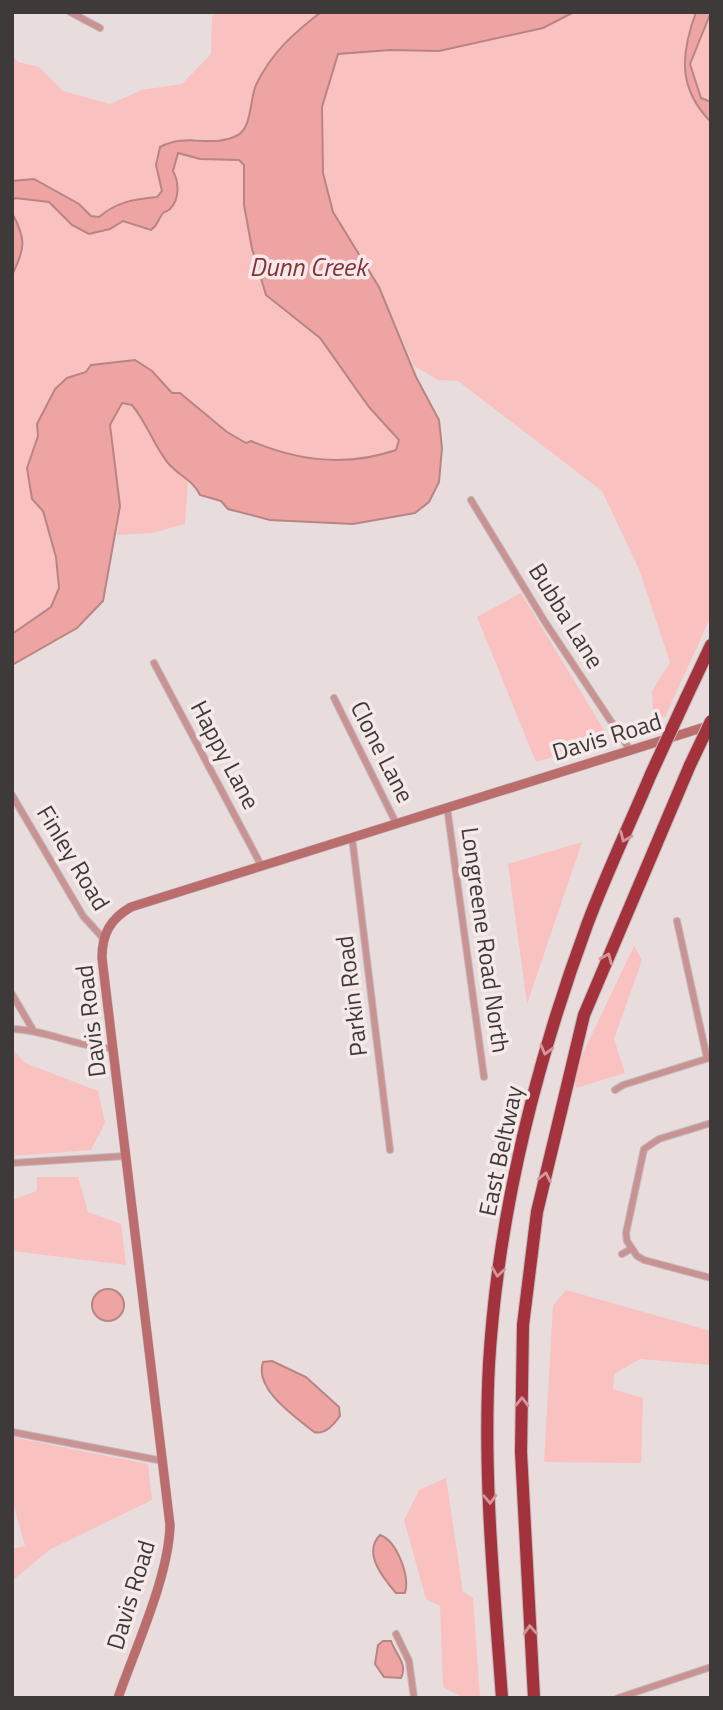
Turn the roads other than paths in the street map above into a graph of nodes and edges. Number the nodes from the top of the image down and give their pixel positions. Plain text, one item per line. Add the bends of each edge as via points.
1 (70, 12) edge
2 (100, 29) dead end
3 (471, 500) dead end
4 (711, 645) edge
5 (154, 663) dead end
6 (334, 698) dead end
7 (711, 723) edge
8 (630, 750) junction
9 (12, 795) edge
10 (447, 807) junction
11 (396, 823) junction
12 (352, 837) junction
13 (261, 865) junction
14 (677, 921) dead end
15 (103, 938) junction
16 (12, 994) edge
17 (12, 1029) edge
18 (33, 1030) junction
19 (113, 1048) junction
20 (709, 1058) edge
21 (484, 1077) dead end
22 (615, 1090) dead end
23 (711, 1123) edge
24 (390, 1150) dead end
25 (127, 1156) junction
26 (12, 1163) edge
27 (631, 1249) junction
28 (622, 1254) dead end
29 (711, 1278) edge
30 (12, 1432) edge
31 (163, 1461) junction
32 (396, 1634) dead end
33 (711, 1667) edge
34 (118, 1698) edge
35 (414, 1698) edge
36 (502, 1698) edge
37 (534, 1698) edge
38 (618, 1698) edge

1 - 2 street
3 - 8 street, Bubba Lane
4 -> 36 highway, East Beltway, bridge via 587,924 548,1040 519,1155 498,1273 489,1365 488,1466
5 - 13 street, Happy Lane
6 - 11 street, Clone Lane
7 - 8 street, Davis Road
37 -> 7 highway, East Beltway, bridge via 521,1452 523,1325 537,1212 584,1015
8 - 10 street, Davis Road
9 - 15 street, Finley Road via 83,916
10 - 11 street, Davis Road
10 - 21 street, Longreene Road North
11 - 12 street, Davis Road
12 - 13 street, Davis Road
12 - 24 street, Parkin Road
13 - 15 street, Davis Road via 131,907 115,918
14 - 20 street
15 - 19 street, Davis Road
16 - 18 street
17 - 18 street
18 - 19 street
19 - 25 street, Davis Road
20 - 22 street
23 - 27 street via 659,1139 644,1149 626,1233
25 - 26 street
25 - 31 street, Davis Road
27 - 28 street
27 - 29 street via 644,1260
30 - 31 street
31 - 34 street, Davis Road via 169,1538
32 - 35 street via 409,1661
33 - 38 street

